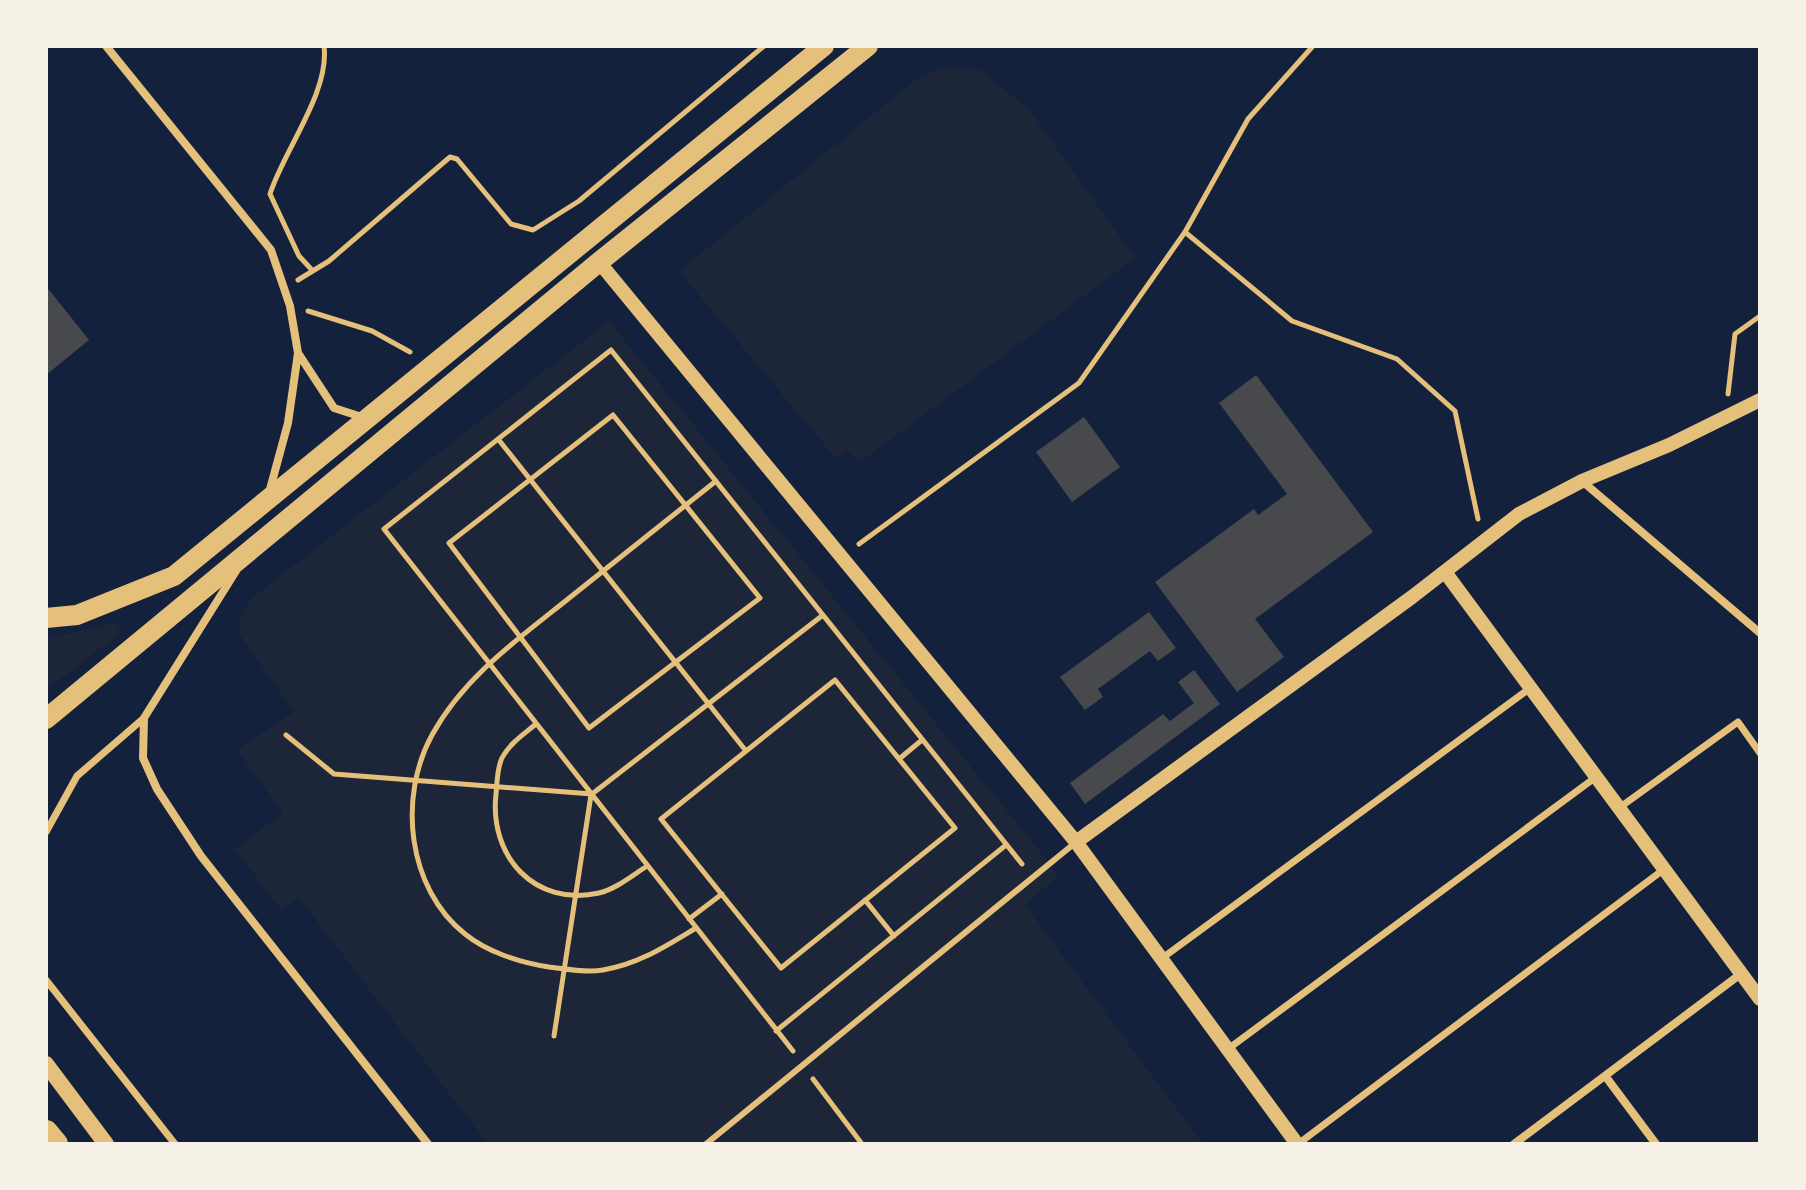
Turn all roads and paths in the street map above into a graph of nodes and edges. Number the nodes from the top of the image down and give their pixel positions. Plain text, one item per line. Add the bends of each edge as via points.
1 (106, 46) edge
2 (324, 46) edge
3 (764, 46) edge
4 (824, 46) edge
5 (868, 46) edge
6 (1313, 46) edge
7 (1185, 232) junction
8 (599, 262) junction
9 (290, 306) junction
10 (1760, 316) edge
11 (298, 353) junction
12 (411, 353) dead end
13 (1760, 400) edge
14 (1726, 417) junction
15 (366, 418) junction
16 (498, 439) junction
17 (531, 480) junction
18 (716, 481) junction
19 (1582, 481) junction
20 (268, 498) junction
21 (685, 506) junction
22 (1482, 542) junction
23 (250, 551) junction
24 (841, 556) junction
25 (604, 571) junction
26 (1445, 572) junction
27 (823, 615) junction
28 (46, 618) edge
29 (1760, 633) edge
30 (521, 636) junction
31 (489, 662) junction
32 (676, 662) junction
33 (1529, 689) junction
34 (709, 704) junction
35 (144, 718) junction
36 (46, 719) edge
37 (536, 724) junction
38 (286, 735) dead end
39 (922, 740) junction
40 (746, 751) junction
41 (1760, 753) edge
42 (899, 759) junction
43 (1596, 777) junction
44 (415, 780) junction
45 (496, 788) junction
46 (592, 794) junction
47 (1619, 808) junction
48 (46, 832) edge
49 (1076, 842) junction
50 (1006, 845) junction
51 (647, 866) junction
52 (1663, 870) junction
53 (1033, 877) junction
54 (722, 894) junction
55 (576, 896) junction
56 (865, 900) junction
57 (689, 919) junction
58 (696, 928) junction
59 (894, 936) junction
60 (1161, 959) junction
61 (564, 969) junction
62 (1742, 973) junction
63 (46, 980) edge
64 (1760, 999) edge
65 (776, 1031) junction
66 (554, 1036) dead end
67 (1228, 1049) junction
68 (46, 1064) edge
69 (803, 1065) junction
70 (1606, 1077) junction
71 (46, 1132) edge
72 (56, 1144) edge
73 (106, 1144) edge
74 (175, 1144) edge
75 (428, 1144) edge
76 (706, 1144) edge
77 (862, 1144) edge
78 (1297, 1144) edge
79 (1514, 1144) edge
80 (1656, 1144) edge

1 - 9 street via 271,250
2 - 3 path via 317,91 270,194 299,256 312,270 450,157 511,224 533,230 579,201
4 - 15 main road
5 - 8 main road
6 - 7 path via 1248,119
7 - 22 path via 1292,321 1397,359 1455,411
7 - 24 path via 1079,383
8 - 23 main road
8 - 24 street
9 - 11 street
9 - 12 path via 372,331
10 - 14 path via 1735,334
11 - 15 street via 334,408
11 - 20 street via 288,423
13 - 14 street
14 - 19 street
15 - 20 main road
16 - 17 path
16 - 18 path via 611,350
16 - 31 path via 384,529
17 - 21 path via 613,415
17 - 25 path
17 - 30 path via 449,543
18 - 21 path
18 - 27 path
19 - 22 street via 1519,514
19 - 29 street
20 - 28 main road via 174,576 77,615
21 - 25 path
21 - 32 path via 760,598
22 - 26 street
23 - 35 street
23 - 36 main road
24 - 49 street
25 - 30 path
25 - 32 path
26 - 33 street
26 - 49 street
27 - 34 path
27 - 39 path
30 - 31 path
30 - 32 path via 589,728
31 - 37 path
31 - 44 path via 431,737
32 - 34 path
33 - 43 street
33 - 60 street
34 - 40 path
34 - 46 path
35 - 48 street via 77,776
35 - 75 street via 143,758 186,833
37 - 45 path via 501,760
37 - 46 path
38 - 44 path via 334,774
39 - 42 path
39 - 50 path
40 - 42 path via 835,680
40 - 54 path via 661,819
41 - 47 street via 1738,722
42 - 56 path via 955,828
43 - 47 street
43 - 67 street
44 - 45 path
44 - 61 path via 411,809 417,855 445,916 467,936 497,951 528,964
45 - 46 path
45 - 55 path via 498,840 510,864 527,881
46 - 51 path
46 - 55 path
47 - 52 street
49 - 53 lane
49 - 60 street
50 - 53 path
50 - 59 path
51 - 55 path via 603,892
51 - 57 path
52 - 62 street
52 - 78 street
53 - 69 lane
54 - 56 path via 781,968
54 - 57 path
55 - 61 path
56 - 59 path
57 - 58 path
58 - 61 path via 639,962 600,971
58 - 65 path
59 - 65 path
60 - 67 street
61 - 66 path
62 - 64 street
62 - 70 street
63 - 74 street
65 - 69 path
67 - 78 street
68 - 73 main road
69 - 76 lane
69 - 77 path
70 - 79 street
70 - 80 street
71 - 72 highway

